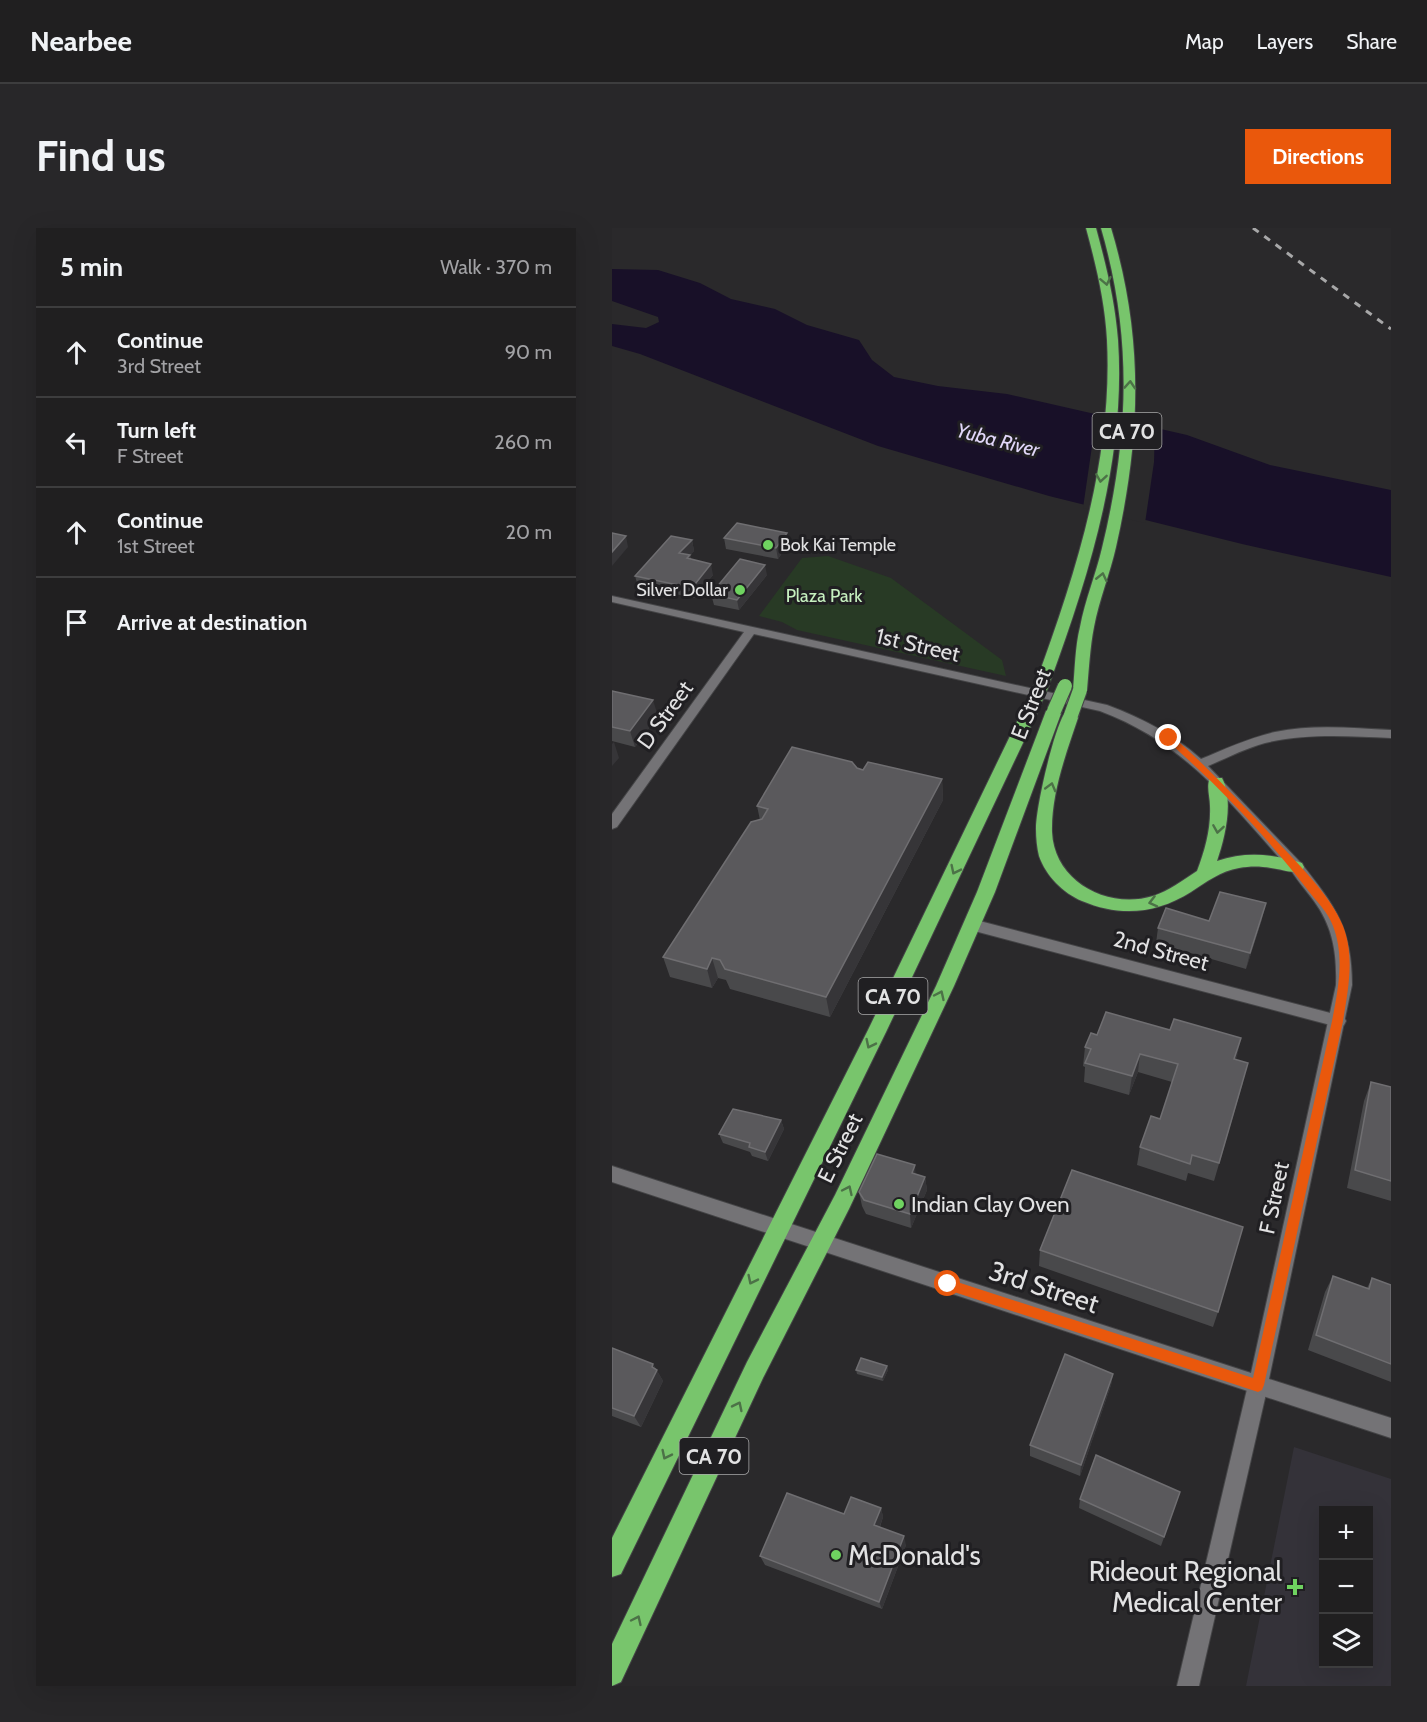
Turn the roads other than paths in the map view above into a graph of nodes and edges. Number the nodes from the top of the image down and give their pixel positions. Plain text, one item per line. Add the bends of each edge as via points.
1 (1091, 228) edge
2 (1106, 228) edge
3 (612, 599) edge
4 (752, 629) junction
5 (1072, 688) junction
6 (1391, 734) edge
7 (1200, 764) junction
8 (1216, 782) junction
9 (612, 825) edge
10 (1296, 867) junction
11 (1204, 875) junction
12 (972, 924) junction
13 (1338, 1021) junction
14 (612, 1174) edge
15 (777, 1228) junction
16 (822, 1242) junction
17 (1258, 1385) junction
18 (1391, 1428) edge
19 (612, 1565) edge
20 (612, 1673) edge
21 (1188, 1686) edge

1 -> 15 highway, E Street / CA 70, bridge via 1106,280 1115,357 1096,510 1065,626 1032,707
5 -> 2 highway, CA 70 via 1109,545 1124,454 1131,375 1126,303 1118,261
3 - 4 street, 1st Street
4 - 7 street, 1st Street via 1118,712 1151,726
4 - 9 street, D Street
11 -> 5 highway, bridge via 1171,896 1136,905 1095,899 1061,878 1047,854 1043,826 1071,715
5 - 12 highway, E Street / CA 70, bridge via 1054,711
6 - 7 street via 1285,735 1248,744
7 - 8 street, F Street
8 - 10 street, F Street
8 -> 11 highway via 1218,836
10 - 11 highway via 1278,862 1240,861
10 - 13 street, F Street via 1339,927 1345,962
12 - 13 street, 2nd Street
16 -> 12 highway, E Street / CA 70
13 - 17 street, F Street
14 - 15 street, 3rd Street
15 - 16 street, 3rd Street
15 -> 19 highway, E Street / CA 70
16 - 17 street, 3rd Street
20 -> 16 highway, E Street / CA 70 via 755,1370
17 - 18 street, 3rd Street
17 - 21 street, F Street

